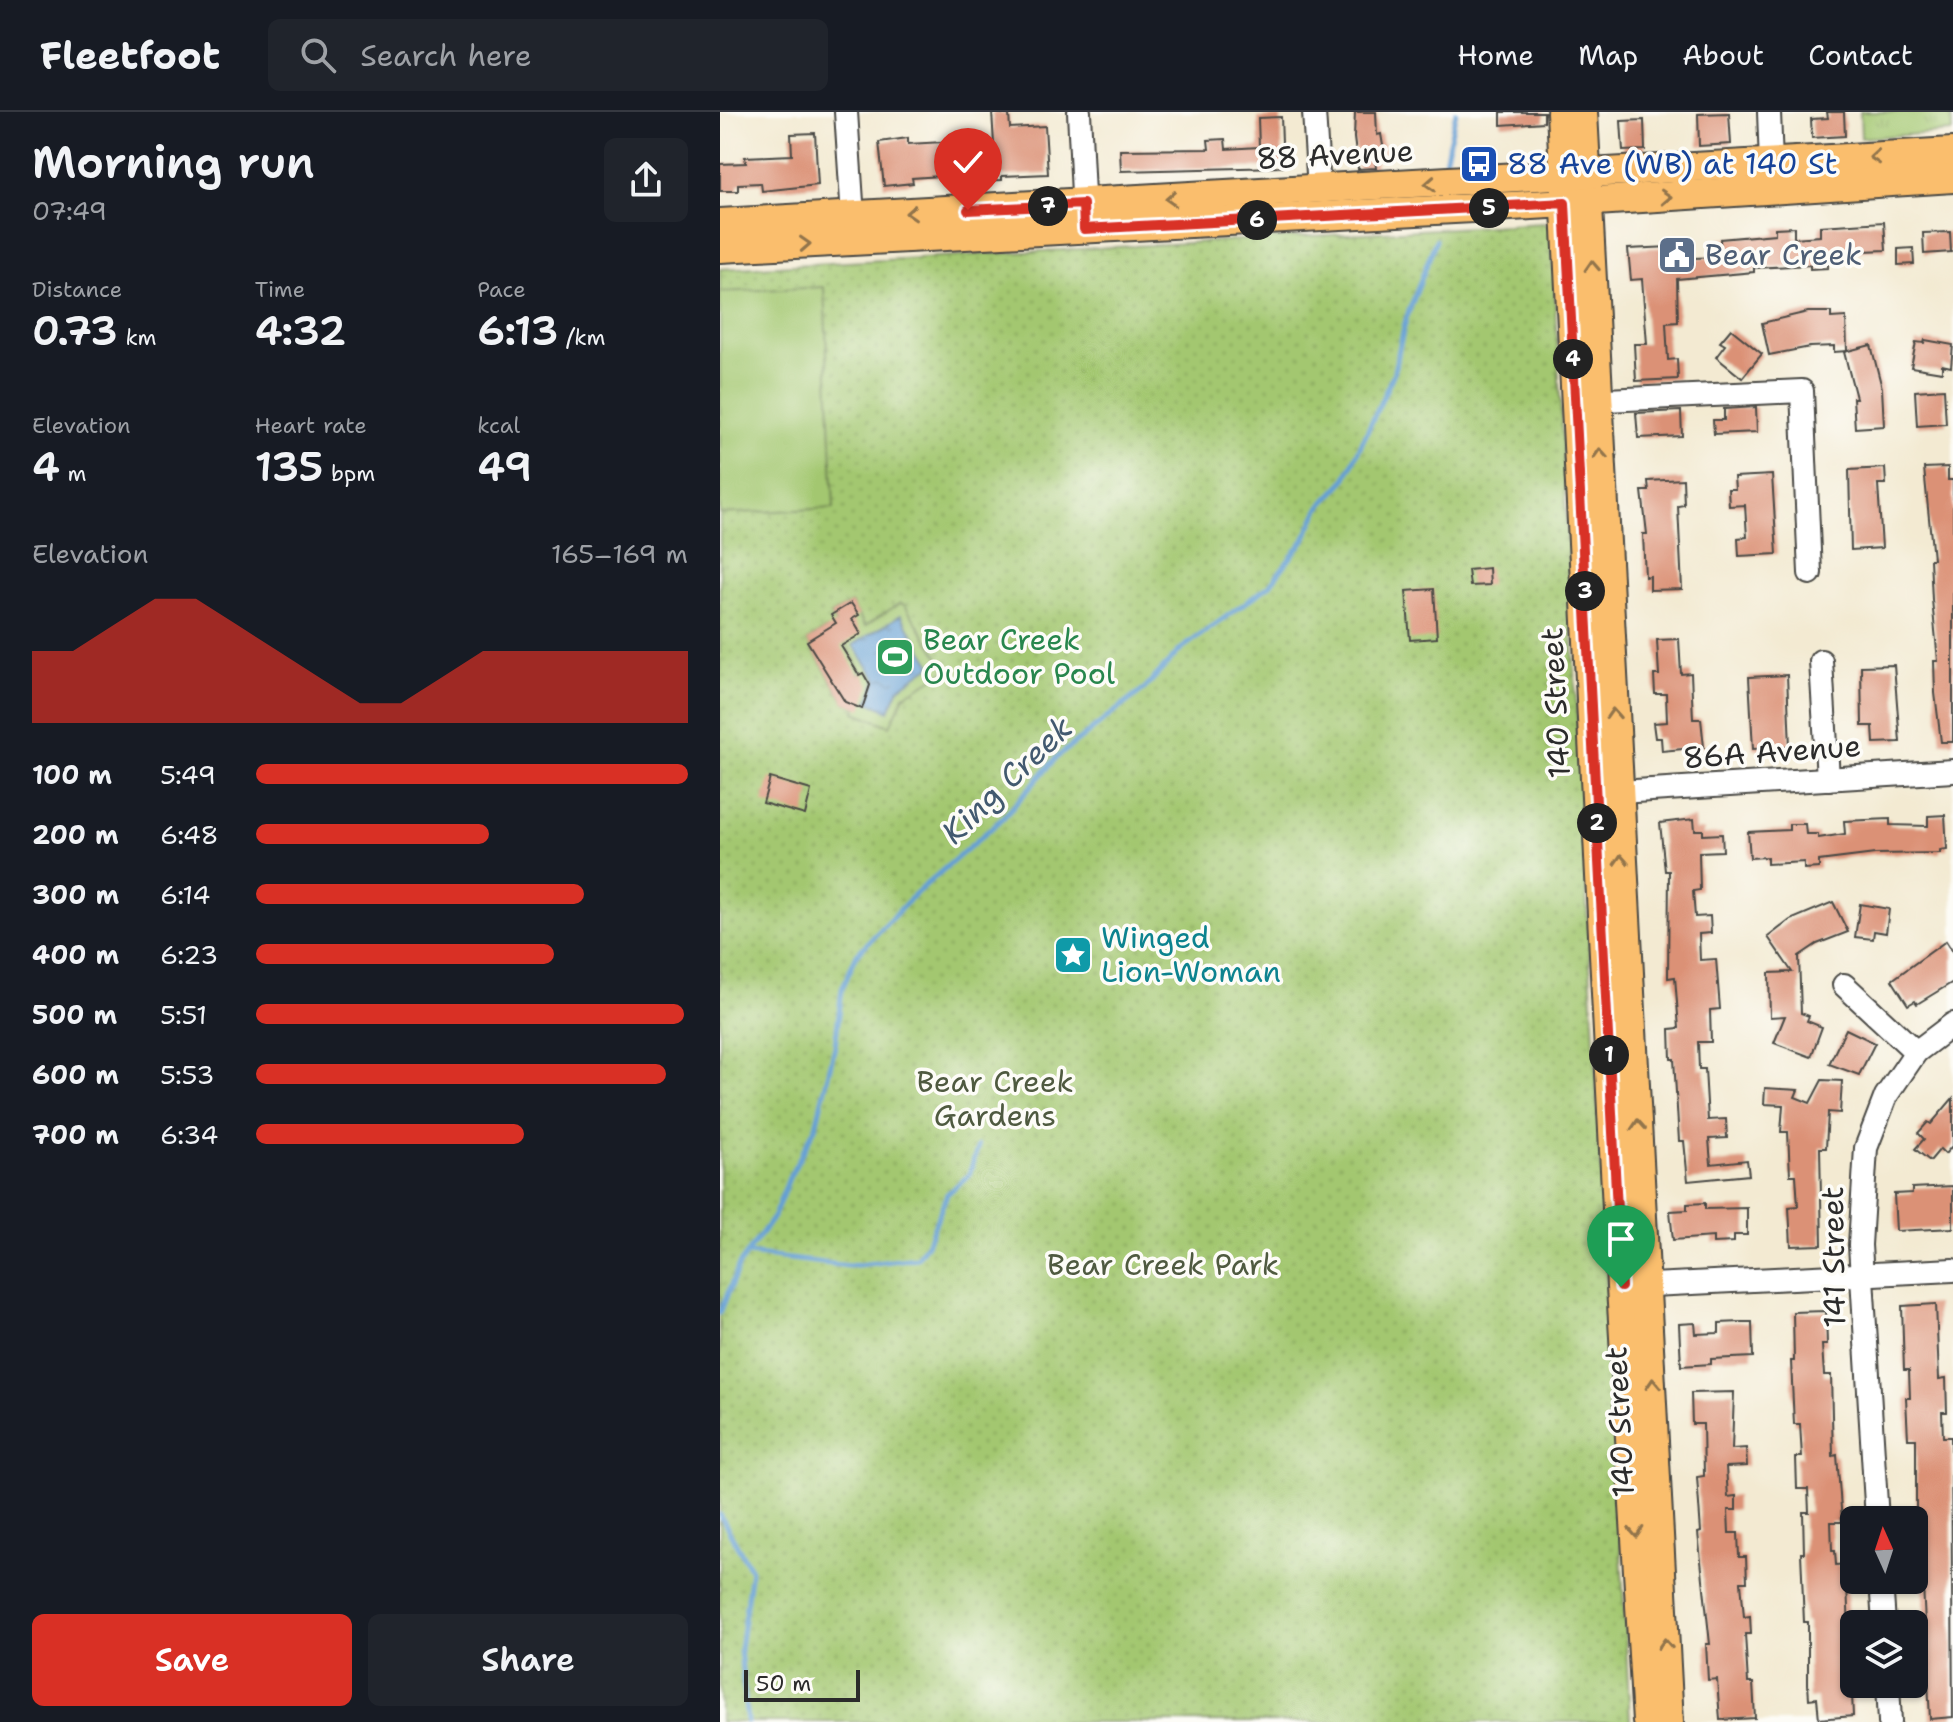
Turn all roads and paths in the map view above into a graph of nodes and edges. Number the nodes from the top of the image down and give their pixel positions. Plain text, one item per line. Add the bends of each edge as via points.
1 (846, 112) edge
2 (1079, 112) edge
3 (1314, 112) edge
4 (1561, 112) edge
5 (1583, 112) edge
6 (1769, 112) edge
7 (1953, 152) edge
8 (1771, 164) junction
9 (1953, 178) edge
10 (1576, 189) junction
11 (1319, 190) junction
12 (1084, 216) junction
13 (720, 223) edge
14 (853, 229) junction
15 (720, 248) edge
16 (1586, 401) junction
17 (1810, 573) dead end
18 (1821, 661) dead end
19 (1953, 771) edge
20 (1828, 779) junction
21 (1606, 792) junction
22 (1844, 985) dead end
23 (1953, 1024) edge
24 (1916, 1052) junction
25 (1953, 1270) edge
26 (1862, 1275) junction
27 (1634, 1286) junction
28 (1876, 1506) edge
29 (1889, 1698) edge
30 (1647, 1722) edge
31 (1669, 1722) edge
32 (1890, 1722) edge

1 - 14 street
2 - 12 street
3 - 11 street
4 - 10 main road, 140 Street
5 - 10 main road, 140 Street
6 - 8 street
7 -> 8 main road, 88 Avenue
8 - 10 main road, 88 Avenue
10 -> 9 main road, 88 Avenue
10 -> 11 main road, 88 Avenue
10 - 12 main road, 88 Avenue
10 - 16 main road, 140 Street
11 -> 12 main road, 88 Avenue
12 - 14 main road, 88 Avenue
13 - 14 main road, 88 Avenue
15 -> 14 main road, 88 Avenue
16 - 17 street via 1802,391
16 - 21 main road, 140 Street
18 - 20 street
19 - 20 street, 86A Avenue
20 - 21 street, 86A Avenue
21 - 27 main road, 140 Street
22 - 24 street
23 - 24 street, 141 Street
24 - 26 street, 141 Street via 1886,1096 1866,1148
25 - 26 street
26 - 27 street
26 - 28 street, 141 Street
27 -> 30 main road, 140 Street
31 -> 27 main road, 140 Street
29 - 32 street

